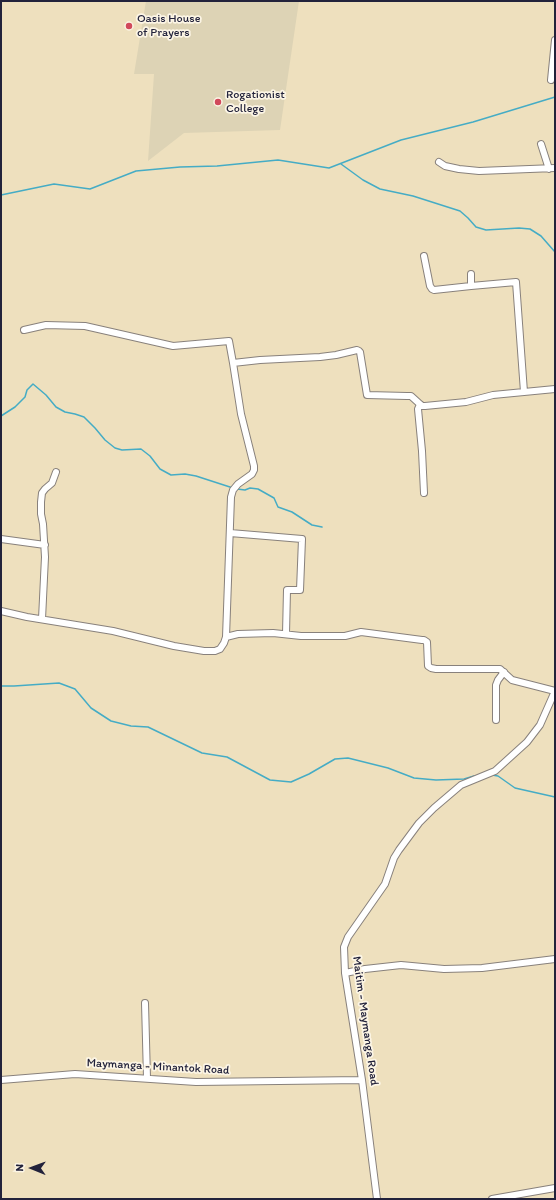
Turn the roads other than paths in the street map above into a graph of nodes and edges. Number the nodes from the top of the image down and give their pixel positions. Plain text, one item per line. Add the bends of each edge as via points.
1 (555, 40) edge
2 (552, 80) dead end
3 (541, 144) dead end
4 (439, 162) dead end
5 (552, 169) edge
6 (424, 256) dead end
7 (471, 274) dead end
8 (471, 286) junction
9 (24, 330) dead end
10 (233, 363) junction
11 (555, 389) edge
12 (524, 392) junction
13 (420, 404) junction
14 (56, 472) dead end
15 (424, 493) dead end
16 (230, 533) junction
17 (1, 539) edge
18 (45, 545) junction
19 (1, 611) edge
20 (42, 619) junction
21 (286, 634) junction
22 (226, 637) junction
23 (504, 672) junction
24 (555, 691) edge
25 (496, 720) dead end
26 (555, 959) edge
27 (345, 973) junction
28 (145, 1003) dead end
29 (147, 1078) junction
30 (1, 1080) edge
31 (362, 1080) junction
32 (555, 1188) edge
33 (377, 1199) edge
34 (492, 1199) edge

1 - 2 street
3 - 5 street
4 - 5 street via 445,166 479,171
6 - 8 street via 430,286 434,290
7 - 8 street
8 - 12 street via 516,282
9 - 10 street via 46,325 85,326 173,346 229,341
10 - 13 street via 320,357 359,350 367,395 407,396
10 - 16 street via 241,414 254,466 252,474 233,490
11 - 12 street
12 - 13 street via 493,395 466,402 425,406
13 - 15 street via 418,409
14 - 18 street via 52,483 45,489 41,498
16 - 21 street via 302,539 300,590 287,590
16 - 22 street
17 - 18 street
18 - 20 street
19 - 20 street
20 - 22 street via 204,651 220,649
21 - 22 street via 238,634
21 - 23 street via 327,636 361,632 424,640 428,666 431,668 497,669
23 - 24 street via 509,679
23 - 25 street via 496,682
24 - 27 street, Maitim - Maymanga Road via 540,725 527,742 495,772 461,785 419,823 394,858 385,884 348,937 344,947
26 - 27 street via 482,968 402,966
27 - 31 street, Maitim - Maymanga Road
28 - 29 street
29 - 30 street, Maymanga - Minantok Road via 75,1074
29 - 31 street, Maymanga - Minantok Road via 196,1082
31 - 33 street, Maitim - Maymanga Road
32 - 34 street

